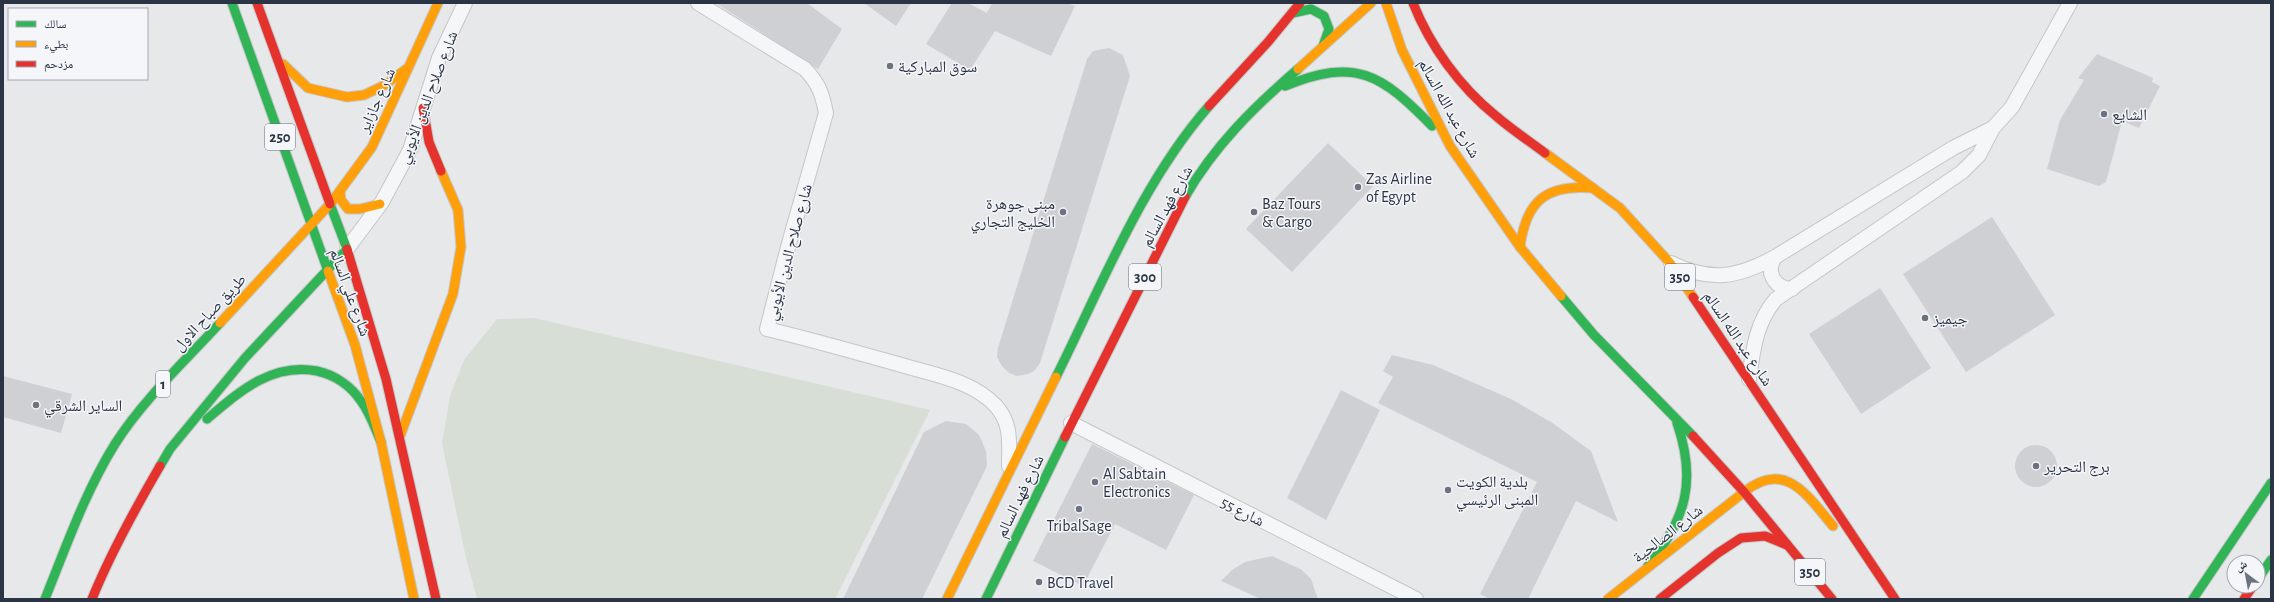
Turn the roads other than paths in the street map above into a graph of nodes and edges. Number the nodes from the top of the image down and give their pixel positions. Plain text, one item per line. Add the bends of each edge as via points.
1 (232, 3) edge
2 (257, 3) edge
3 (438, 3) edge
4 (465, 3) edge
5 (698, 3) edge
6 (1300, 3) edge
7 (1371, 3) edge
8 (1386, 3) edge
9 (1413, 3) edge
10 (2070, 3) edge
11 (1293, 13) junction
12 (1323, 46) junction
13 (278, 58) junction
14 (406, 69) junction
15 (1265, 97) junction
16 (423, 108) junction
17 (1993, 128) junction
18 (1450, 146) junction
19 (1593, 188) junction
20 (340, 191) junction
21 (331, 203) junction
22 (380, 204) junction
23 (312, 226) junction
24 (1520, 246) junction
25 (347, 249) junction
26 (1775, 256) junction
27 (1670, 263) junction
28 (328, 271) junction
29 (1792, 289) junction
30 (1749, 380) junction
31 (1674, 415) junction
32 (1071, 423) junction
33 (400, 436) junction
34 (381, 442) junction
35 (170, 449) junction
36 (1009, 470) junction
37 (2271, 483) edge
38 (1744, 492) junction
39 (1787, 545) junction
40 (1648, 566) junction
41 (45, 599) edge
42 (92, 599) edge
43 (414, 599) edge
44 (436, 599) edge
45 (947, 599) edge
46 (986, 599) edge
47 (1416, 599) edge
48 (1608, 599) edge
49 (1660, 599) edge
50 (1832, 599) edge
51 (1889, 599) edge
52 (1895, 599) edge
53 (2193, 599) edge

1 - 23 main road, شارع علي السالم / 250
2 - 13 main road, شارع علي السالم / 250
3 - 14 main road, شارع جازاير
4 - 16 street, شارع صلاح الدين الأيوبي via 439,58
5 - 36 street, شارع صلاح الدين الأيوبي via 805,69 817,82 823,97 826,113 767,329 826,343 962,384 984,395 996,406 1008,427
6 - 11 main road, شارع فهد السالم / 300
7 - 12 main road, شارع فهد السالم / 300
8 - 18 main road, شارع عبد الله السالم / 350 via 1402,50
9 - 19 main road, شارع عبد الله السالم / 350 via 1423,28 1469,90 1495,116
10 - 17 street via 2012,107
11 - 12 main road via 1312,9 1324,15 1329,28 1327,41
11 - 36 main road, شارع فهد السالم / 300 via 1208,106 1168,158
12 - 15 main road, شارع فهد السالم / 300
13 - 14 main road via 308,88 347,98 385,85
13 - 21 main road, شارع علي السالم / 250
14 - 20 main road, شارع جازاير via 372,147
15 - 18 main road via 1305,77 1327,72 1369,75 1392,89 1412,106
15 - 32 main road, شارع فهد السالم / 300 via 1228,134 1198,176
16 - 22 street, شارع صلاح الدين الأيوبي via 410,150
16 - 33 main road via 430,142 458,210 461,247 452,294
17 - 26 street via 1953,148
17 - 29 street via 1979,155 1962,172
18 - 24 main road, شارع عبد الله السالم / 350
19 - 24 main road via 1575,185 1556,188 1540,197 1528,211
19 - 27 main road, شارع عبد الله السالم / 350 via 1620,208
20 - 21 main road, شارع جازاير
20 - 22 main road via 340,201 345,208 351,210 362,210
21 - 23 main road, طريق صباح الاول / 1
21 - 25 main road, شارع علي السالم / 250
22 - 25 street, شارع صلاح الدين الأيوبي
23 - 28 main road, شارع علي السالم / 250
23 - 41 main road, طريق صباح الاول / 1 via 186,358 115,444 92,486
24 - 31 main road, شارع عبد الله السالم / 350 via 1594,334
25 - 28 main road
25 - 33 main road, شارع علي السالم / 250 via 376,336
26 - 27 street via 1744,272 1726,276 1694,273
26 - 29 street via 1770,266 1772,277 1780,286
27 - 30 main road, شارع عبد الله السالم / 350
28 - 34 main road, شارع علي السالم / 250 via 355,345
28 - 35 main road via 245,358
29 - 30 street via 1776,299 1765,311 1754,342
30 - 52 main road, شارع عبد الله السالم / 350
31 - 38 main road, شارع عبد الله السالم / 350
31 - 40 main road via 1687,456 1686,499 1680,520 1670,539
32 - 46 main road, شارع فهد السالم / 300
32 - 47 street, شارع 55
33 - 44 main road, شارع علي السالم / 250
34 - 35 main road via 367,408 351,387 334,376 302,368 274,372 257,380
34 - 43 main road, شارع علي السالم / 250
35 - 42 main road via 132,514
36 - 45 main road, شارع فهد السالم / 300
37 - 53 main road
38 - 39 main road, شارع عبد الله السالم / 350
38 - 40 main road, شارع الصالحية
38 - 51 main road, شارع الصالحية via 1760,481 1772,478 1793,484 1849,546
39 - 49 main road via 1765,536 1741,538
39 - 50 main road, شارع عبد الله السالم / 350
40 - 48 main road, شارع الصالحية

